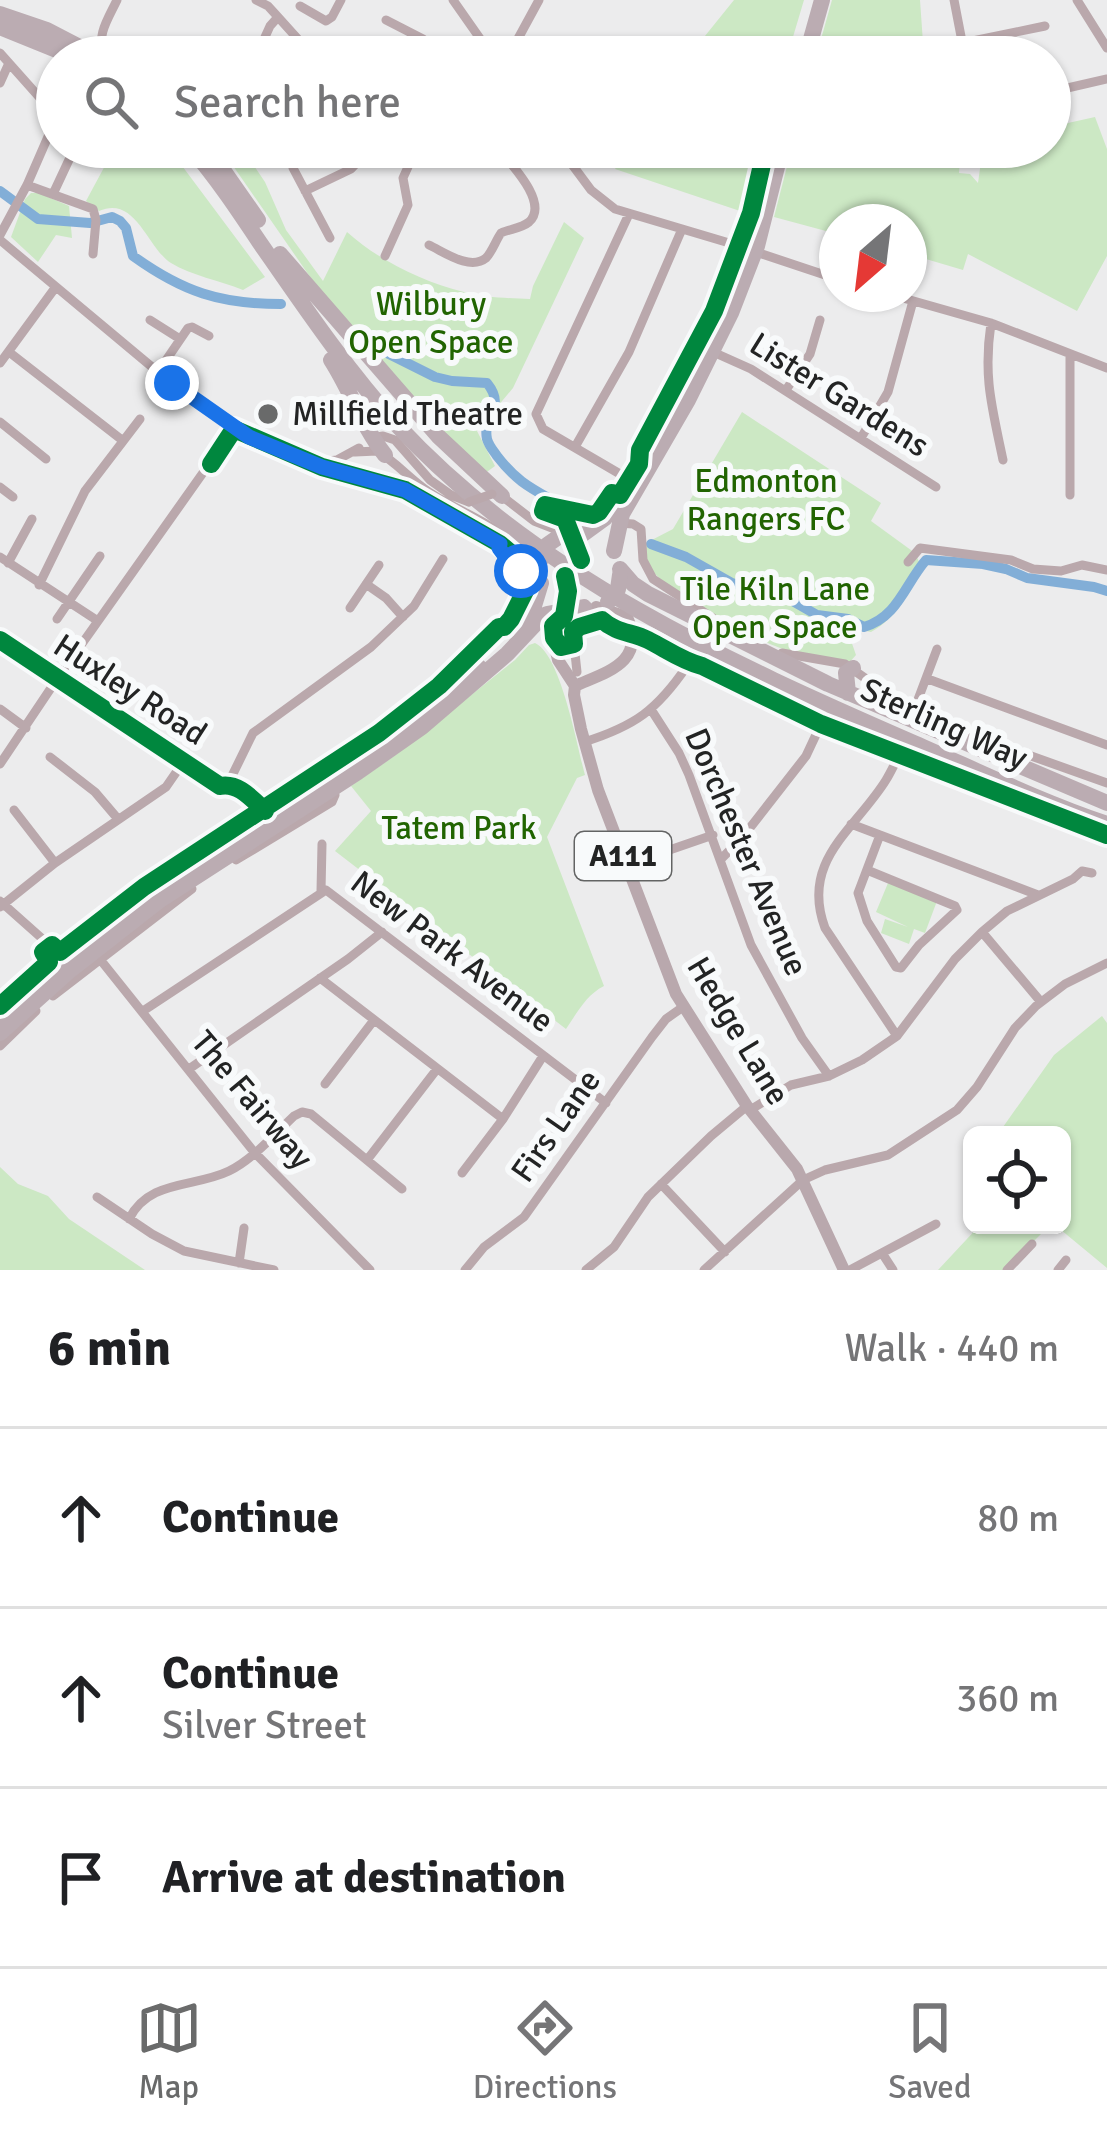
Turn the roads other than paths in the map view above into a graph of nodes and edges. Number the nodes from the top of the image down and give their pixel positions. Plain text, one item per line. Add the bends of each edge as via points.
1 (117, 0) edge
2 (256, 0) edge
3 (340, 0) edge
4 (453, 0) edge
5 (538, 0) edge
6 (812, 0) edge
7 (822, 0) edge
8 (954, 0) edge
9 (1077, 0) edge
10 (300, 6) dead end
11 (0, 14) edge
12 (278, 17) junction
13 (395, 21) dead end
14 (1045, 26) dead end
15 (0, 27) edge
16 (102, 31) junction
17 (58, 36) edge
18 (94, 36) edge
19 (101, 36) edge
20 (265, 36) edge
21 (295, 36) edge
22 (418, 36) edge
23 (478, 36) edge
24 (519, 36) edge
25 (803, 36) edge
26 (812, 36) edge
27 (962, 36) edge
28 (997, 36) edge
29 (36, 40) edge
30 (1107, 48) edge
31 (3, 58) edge
32 (1107, 80) edge
33 (0, 82) edge
34 (1071, 88) edge
35 (36, 94) edge
36 (36, 162) edge
37 (64, 168) edge
38 (207, 168) edge
39 (222, 168) edge
40 (293, 168) dead end
41 (352, 168) edge
42 (407, 168) edge
43 (513, 168) edge
44 (576, 168) edge
45 (768, 168) edge
46 (777, 168) edge
47 (305, 191) junction
48 (52, 194) junction
49 (21, 195) junction
50 (628, 214) junction
51 (4, 219) edge
52 (682, 229) junction
53 (330, 238) dead end
54 (259, 241) junction
55 (1, 242) edge
56 (429, 245) dead end
57 (750, 249) junction
58 (93, 254) dead end
59 (280, 254) junction
60 (385, 256) dead end
61 (819, 274) edge
62 (55, 288) junction
63 (927, 305) edge
64 (910, 312) edge
65 (150, 320) dead end
66 (820, 320) dead end
67 (991, 323) junction
68 (209, 336) dead end
69 (180, 339) junction
70 (9, 352) junction
71 (713, 352) junction
72 (1070, 354) junction
73 (0, 363) edge
74 (1107, 368) edge
75 (158, 372) junction
76 (786, 390) junction
77 (140, 418) dead end
78 (0, 422) edge
79 (235, 429) junction
80 (861, 438) junction
81 (372, 439) junction
82 (122, 440) junction
83 (575, 446) junction
84 (354, 453) junction
85 (385, 455) junction
86 (46, 459) dead end
87 (1003, 460) dead end
88 (308, 462) junction
89 (620, 474) dead end
90 (358, 476) junction
91 (459, 478) junction
92 (0, 487) edge
93 (936, 487) dead end
94 (494, 492) junction
95 (1070, 496) dead end
96 (13, 497) dead end
97 (32, 519) dead end
98 (619, 524) junction
99 (570, 536) junction
100 (100, 556) dead end
101 (443, 559) dead end
102 (4, 560) edge
103 (908, 562) dead end
104 (380, 565) dead end
105 (618, 565) junction
106 (1107, 569) edge
107 (540, 574) junction
108 (366, 584) junction
109 (39, 585) junction
110 (68, 602) junction
111 (350, 608) dead end
112 (591, 609) junction
113 (632, 613) junction
114 (403, 617) junction
115 (57, 619) dead end
116 (98, 622) junction
117 (0, 640) edge
118 (937, 649) dead end
119 (575, 652) junction
120 (558, 660) junction
121 (853, 668) junction
122 (57, 679) junction
123 (460, 679) junction
124 (576, 679) junction
125 (928, 679) junction
126 (848, 693) junction
127 (0, 709) edge
128 (914, 710) junction
129 (652, 711) junction
130 (821, 724) junction
131 (26, 728) junction
132 (584, 742) junction
133 (1107, 745) edge
134 (899, 754) junction
135 (50, 758) dead end
136 (184, 761) junction
137 (0, 764) edge
138 (1107, 783) edge
139 (333, 789) junction
140 (1107, 803) edge
141 (14, 810) dead end
142 (1107, 814) edge
143 (118, 819) junction
144 (851, 824) junction
145 (1107, 824) edge
146 (880, 835) junction
147 (1107, 835) edge
148 (713, 836) junction
149 (322, 844) dead end
150 (721, 859) junction
151 (55, 863) junction
152 (626, 865) junction
153 (867, 870) junction
154 (1092, 873) dead end
155 (0, 888) edge
156 (321, 891) junction
157 (1038, 896) junction
158 (3, 902) edge
159 (382, 932) junction
160 (982, 932) junction
161 (56, 958) junction
162 (99, 958) junction
163 (1107, 963) edge
164 (320, 978) junction
165 (1041, 1002) junction
166 (683, 1007) junction
167 (143, 1011) junction
168 (0, 1016) edge
169 (374, 1020) junction
170 (0, 1033) edge
171 (897, 1036) junction
172 (0, 1046) edge
173 (543, 1056) junction
174 (189, 1069) junction
175 (437, 1070) junction
176 (829, 1076) junction
177 (326, 1084) dead end
178 (606, 1103) junction
179 (748, 1108) junction
180 (503, 1119) junction
181 (254, 1152) junction
182 (367, 1160) junction
183 (463, 1173) dead end
184 (803, 1180) junction
185 (661, 1184) junction
186 (402, 1190) dead end
187 (97, 1197) dead end
188 (129, 1219) junction
189 (937, 1224) dead end
190 (244, 1228) dead end
191 (1032, 1244) dead end
192 (882, 1253) junction
193 (721, 1255) junction
194 (1066, 1260) dead end
195 (239, 1263) junction
196 (274, 1270) edge
197 (370, 1270) edge
198 (465, 1270) edge
199 (586, 1270) edge
200 (704, 1270) edge
201 (728, 1270) edge
202 (847, 1270) edge
203 (893, 1270) edge
204 (1007, 1270) edge
205 (1058, 1270) edge

1 - 16 street
2 - 12 street
3 - 10 street via 326,21
4 - 23 street
5 - 24 street
6 - 25 highway
7 - 26 highway
8 - 27 street
9 - 30 street
11 - 17 highway
12 - 20 street
12 - 21 street
13 - 22 street
14 - 28 street
15 - 29 highway
16 - 18 street
16 - 19 street
31 - 33 street
31 - 35 street
32 - 34 street
36 - 49 street
37 - 48 street
38 - 54 highway
39 - 59 highway
40 - 47 street
41 - 47 street
42 - 60 street via 408,205
43 - 56 street via 534,197 531,220 501,232 476,263
44 - 50 street via 597,195
45 - 57 highway
46 - 57 highway
47 - 53 street
48 - 49 street
48 - 58 street via 93,209
49 - 51 street
50 - 52 street
50 - 83 street via 537,408 544,429
51 - 55 street
52 - 57 street
52 - 83 street via 629,352
54 - 81 highway
54 - 91 highway via 356,377
55 - 62 street
57 - 61 street
57 - 71 highway
57 - 99 highway via 605,518
59 - 91 highway via 360,368
59 - 94 highway
62 - 70 street
62 - 75 street
63 - 67 street
64 - 80 street via 888,392
65 - 69 street
66 - 76 street
67 - 72 street
67 - 87 street via 986,379
68 - 69 street via 192,327
69 - 75 street
70 - 73 street
70 - 82 street
71 - 76 street, Lister Gardens
71 - 98 highway
72 - 74 street
72 - 95 street
75 - 79 street
76 - 80 street, Lister Gardens
77 - 82 street
78 - 86 street
79 - 88 street
79 - 116 street
80 - 93 street, Lister Gardens
81 - 84 street
81 - 85 highway
81 - 94 street, bridge via 395,440 451,495 469,502
82 - 109 street via 86,490
83 - 89 street
84 - 85 street
84 - 88 street
84 - 90 street
85 - 107 street via 513,542
88 - 90 street
90 - 123 street via 405,490 470,525 525,572 524,597
91 - 113 highway via 503,523
92 - 96 street
94 - 99 street
97 - 102 street
98 - 105 highway
98 - 121 street via 641,529 647,572 680,598 784,654
99 - 105 highway via 602,539
99 - 107 highway, bridge via 544,550
100 - 110 street
101 - 114 street
102 - 109 street
103 - 106 street via 920,548 1034,569
104 - 108 street
105 - 112 highway, bridge via 618,589
105 - 126 highway via 639,589
107 - 112 highway via 556,603
107 - 123 highway via 525,620
108 - 111 street
108 - 114 street
109 - 110 street
110 - 115 street
110 - 116 street
112 - 113 main road
112 - 119 street via 574,630
112 - 120 main road via 551,630
112 - 139 highway via 547,614 422,727
113 - 124 main road via 631,648 614,670
113 - 142 highway, Sterling Way
113 - 145 highway, Sterling Way via 755,682
114 - 136 street, Huxley Road via 253,733 228,784
116 - 122 street
117 - 122 street, Huxley Road
118 - 125 street
119 - 120 street
119 - 124 street
120 - 124 main road, Hedge Lane / A111
121 - 126 highway
121 - 128 street
122 - 131 street
122 - 136 street, Huxley Road
123 - 161 highway via 384,740
124 - 132 main road, Hedge Lane / A111
125 - 128 street
125 - 133 street
126 - 140 highway
127 - 131 street
128 - 138 street
129 - 130 street via 690,664
129 - 132 street
129 - 148 street, Dorchester Avenue
130 - 134 street
130 - 150 street via 806,756
131 - 137 street
132 - 152 main road, Hedge Lane / A111
134 - 144 street
134 - 147 street
135 - 143 street
136 - 143 street via 166,787
139 - 162 street via 332,802
139 - 170 highway via 147,909
141 - 151 street
143 - 151 street
144 - 146 street
144 - 171 street via 825,866 818,909
146 - 153 street
146 - 157 street
148 - 150 street, Dorchester Avenue
148 - 152 street
149 - 156 street, New Park Avenue
150 - 176 street, Dorchester Avenue via 751,945
151 - 158 street
152 - 166 main road, Hedge Lane / A111
153 - 153 street via 858,893 867,921 901,968 957,910
154 - 157 street
155 - 158 street
156 - 159 street, New Park Avenue
156 - 167 street, New Park Avenue
157 - 160 street
158 - 161 street
159 - 164 street
159 - 173 street, New Park Avenue
160 - 165 street
160 - 171 street
161 - 168 highway
162 - 167 street, The Fairway
162 - 172 street
163 - 165 street
164 - 169 street
164 - 174 street
165 - 184 street via 957,1109 888,1155
166 - 178 street, Firs Lane via 666,1018
166 - 179 main road, Hedge Lane / A111
167 - 174 street, The Fairway
169 - 175 street
169 - 177 street
171 - 176 street
173 - 178 street, New Park Avenue
173 - 180 street
174 - 181 street, The Fairway
175 - 180 street
175 - 182 street
176 - 179 street
178 - 198 street, Firs Lane via 524,1217
179 - 184 main road, Hedge Lane / A111
179 - 185 street
180 - 183 street
181 - 182 street via 302,1112
181 - 188 street via 230,1171 159,1190
181 - 197 street, The Fairway
182 - 186 street
184 - 193 street
184 - 202 main road, Hedge Lane / A111
185 - 193 street
185 - 199 street
187 - 188 street
188 - 195 street via 184,1251
189 - 192 street
190 - 195 street
191 - 204 street
192 - 202 street
192 - 203 street
193 - 200 street
193 - 201 street
194 - 205 street
195 - 196 street

